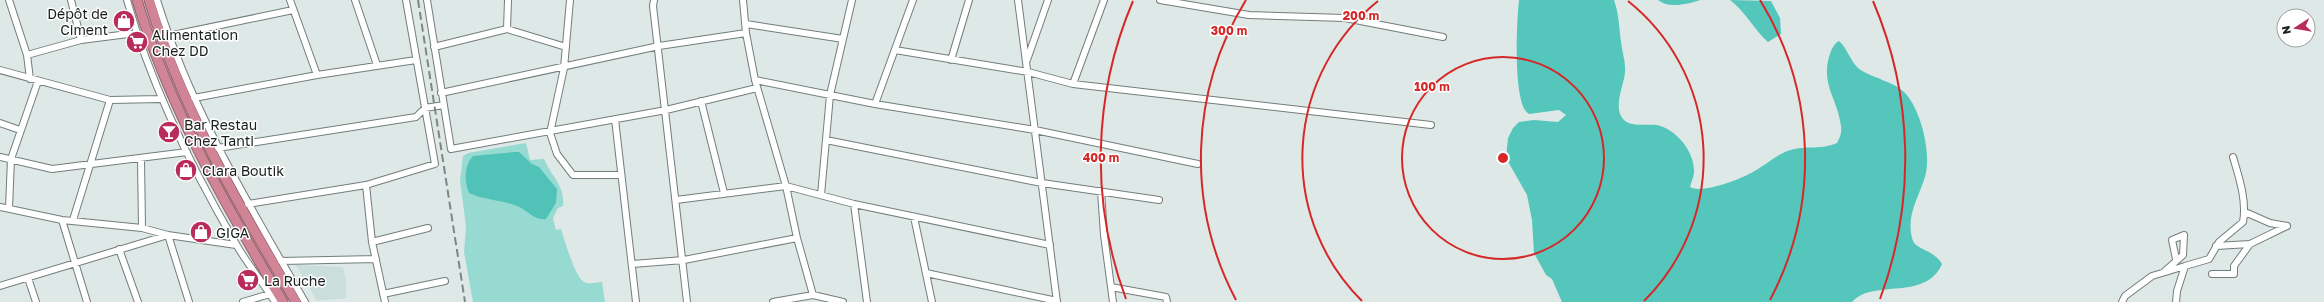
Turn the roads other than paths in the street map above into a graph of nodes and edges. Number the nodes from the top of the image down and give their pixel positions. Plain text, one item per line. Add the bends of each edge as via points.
1 (9, 0) edge
2 (71, 0) edge
3 (127, 0) edge
4 (137, 0) edge
5 (149, 0) edge
6 (157, 0) edge
7 (290, 0) edge
8 (355, 0) edge
9 (406, 0) edge
10 (427, 0) edge
11 (508, 0) edge
12 (570, 0) edge
13 (654, 0) edge
14 (743, 0) edge
15 (852, 0) edge
16 (913, 0) edge
17 (969, 0) edge
18 (1018, 0) edge
19 (1048, 0) edge
20 (1104, 0) edge
21 (1160, 0) edge
22 (293, 10) junction
23 (746, 24) junction
24 (507, 29) junction
25 (746, 32) junction
26 (136, 33) junction
27 (168, 36) junction
28 (1443, 37) dead end
29 (843, 39) junction
30 (82, 40) junction
31 (434, 46) junction
32 (659, 46) junction
33 (566, 47) junction
34 (894, 50) junction
35 (26, 56) junction
36 (416, 60) junction
37 (951, 60) junction
38 (1026, 61) junction
39 (377, 65) junction
40 (564, 68) junction
41 (0, 70) edge
42 (1028, 72) junction
43 (317, 75) junction
44 (30, 79) junction
45 (755, 80) junction
46 (38, 81) junction
47 (1073, 84) junction
48 (757, 88) junction
49 (441, 93) junction
50 (830, 95) junction
51 (194, 98) junction
52 (160, 99) junction
53 (110, 100) junction
54 (701, 101) junction
55 (875, 104) junction
56 (444, 105) junction
57 (425, 108) junction
58 (666, 110) junction
59 (615, 119) junction
60 (0, 123) edge
61 (1430, 125) dead end
62 (20, 130) junction
63 (1035, 130) junction
64 (550, 133) junction
65 (826, 140) junction
66 (218, 148) junction
67 (187, 152) junction
68 (0, 157) edge
69 (2233, 157) dead end
70 (11, 159) junction
71 (141, 159) junction
72 (1198, 164) dead end
73 (88, 166) junction
74 (621, 175) junction
75 (1042, 183) junction
76 (366, 185) junction
77 (786, 186) junction
78 (1101, 191) junction
79 (724, 193) junction
80 (821, 195) junction
81 (676, 200) junction
82 (1159, 200) dead end
83 (248, 204) junction
84 (854, 204) junction
85 (0, 207) edge
86 (9, 208) junction
87 (2245, 212) junction
88 (914, 216) junction
89 (62, 220) junction
90 (73, 220) junction
91 (142, 228) junction
92 (428, 228) dead end
93 (168, 235) junction
94 (797, 238) junction
95 (372, 242) junction
96 (2250, 244) junction
97 (236, 245) junction
98 (1050, 245) junction
99 (2216, 246) junction
100 (120, 249) junction
101 (2176, 258) dead end
102 (376, 259) junction
103 (684, 260) junction
104 (281, 261) junction
105 (74, 264) junction
106 (632, 264) junction
107 (2185, 266) junction
108 (2164, 271) junction
109 (926, 274) junction
110 (2212, 274) dead end
111 (28, 278) junction
112 (446, 281) dead end
113 (0, 286) edge
114 (1111, 287) junction
115 (270, 294) junction
116 (383, 294) junction
117 (818, 298) edge
118 (1057, 301) edge
119 (36, 302) edge
120 (87, 302) edge
121 (138, 302) edge
122 (188, 302) edge
123 (243, 302) edge
124 (275, 302) edge
125 (283, 302) edge
126 (296, 302) edge
127 (305, 302) edge
128 (385, 302) edge
129 (636, 302) edge
130 (687, 302) edge
131 (773, 302) edge
132 (843, 302) edge
133 (867, 302) edge
134 (932, 302) edge
135 (1113, 302) edge
136 (1167, 302) edge
137 (2122, 302) edge
138 (2176, 302) edge

1 - 35 street
2 - 30 street
3 - 26 street
4 - 125 highway via 147,33 177,107 214,180
5 - 126 highway via 158,31 184,95 224,176
6 - 27 street
7 - 22 street
8 - 39 street
9 - 36 street
10 - 31 street
11 - 24 street
12 - 33 street
13 - 32 street
14 - 23 street
15 - 29 street
16 - 34 street
17 - 37 street
18 - 38 street
19 - 38 street
20 - 47 street
21 - 28 street via 1249,15 1345,18
22 - 27 street
22 - 43 street
23 - 25 street
23 - 29 street
24 - 31 street
24 - 33 street
25 - 32 street
25 - 45 street
26 - 30 street
26 - 52 street
27 - 51 street
29 - 50 street
30 - 35 street
31 - 49 street
32 - 40 street
32 - 58 street
33 - 40 street
34 - 37 street
34 - 55 street
35 - 44 street
36 - 39 street
36 - 57 street
37 - 42 street
38 - 42 street
39 - 43 street
40 - 49 street
40 - 64 street
41 - 44 street
42 - 47 street
42 - 63 street
43 - 51 street
44 - 46 street
45 - 48 street
45 - 50 street
46 - 53 street
46 - 62 street
47 - 61 street
48 - 54 street
48 - 77 street
49 - 56 street
50 - 55 street
50 - 65 street
51 - 66 street
52 - 53 street
52 - 67 street
53 - 73 street
54 - 58 street
54 - 79 street
55 - 63 street
56 - 57 street
56 - 64 street via 451,150
57 - 66 street via 416,117
57 - 76 street via 435,164
58 - 59 street
58 - 81 street
59 - 64 street
59 - 74 street
60 - 62 street
62 - 70 street
63 - 72 street
63 - 75 street
64 - 74 street via 557,154 573,175
65 - 75 street
65 - 80 street
66 - 83 street
67 - 71 street
67 - 97 street
68 - 70 street
69 - 87 street
70 - 73 street via 52,169
70 - 86 street
71 - 73 street
71 - 91 street
73 - 90 street
74 - 106 street
75 - 78 street
75 - 98 street
76 - 83 street
76 - 95 street
77 - 79 street
77 - 80 street
77 - 94 street
78 - 82 street
78 - 114 street
79 - 81 street
80 - 84 street
81 - 103 street
83 - 104 street
84 - 88 street
84 - 133 street
85 - 86 street
86 - 89 street
87 - 96 street via 2270,223 2287,226
87 - 99 street via 2243,222
88 - 98 street
88 - 109 street
89 - 90 street
89 - 105 street
90 - 91 street
91 - 93 street
92 - 95 street
93 - 97 street
93 - 100 street
93 - 122 street
94 - 103 street
94 - 117 street
95 - 102 street
96 - 99 street
96 - 110 street via 2234,266 2234,274
97 - 115 street
98 - 118 street
99 - 107 street via 2209,259
100 - 105 street
100 - 121 street
101 - 108 street
102 - 104 street
102 - 116 street
103 - 106 street
103 - 130 street
104 - 127 street
105 - 111 street
105 - 120 street
106 - 129 street
107 - 108 street via 2174,271
107 - 138 street
108 - 137 street via 2138,286 2125,296
109 - 118 street
109 - 134 street
111 - 113 street
111 - 119 street
112 - 116 street
114 - 135 street
114 - 136 street via 1166,297
115 - 123 street
115 - 124 street
116 - 128 street
117 - 131 street
117 - 132 street

